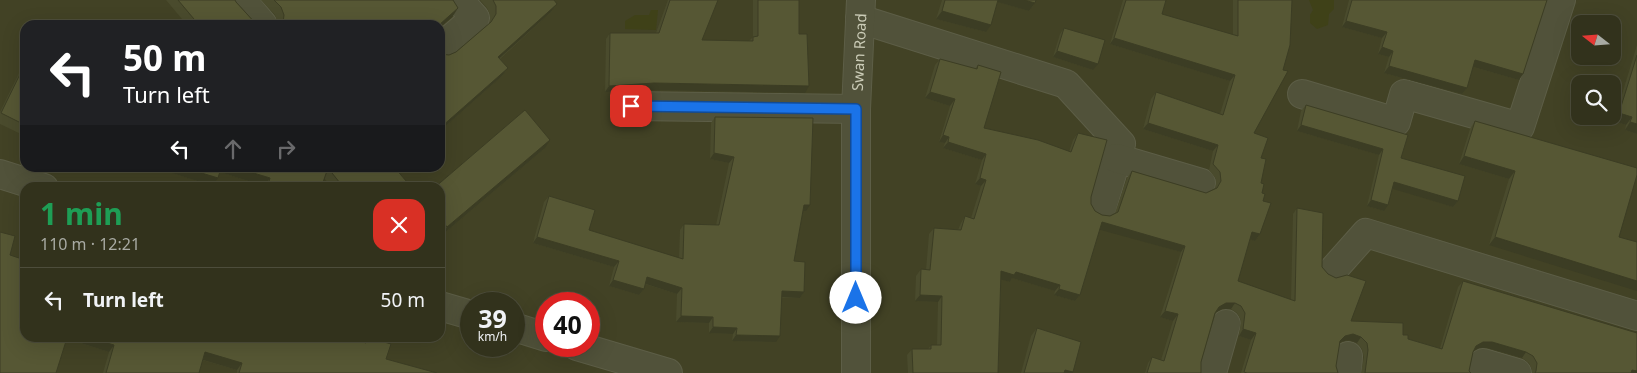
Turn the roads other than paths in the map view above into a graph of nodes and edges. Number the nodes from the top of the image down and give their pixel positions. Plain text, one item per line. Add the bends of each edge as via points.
1 (242, 0) edge
2 (459, 0) edge
3 (1561, 0) edge
4 (860, 9) edge
5 (258, 20) edge
6 (445, 44) edge
7 (1302, 94) dead end
8 (631, 106) dead end
9 (856, 109) junction
10 (1116, 158) junction
11 (0, 174) edge
12 (25, 182) edge
13 (1202, 183) dead end
14 (1102, 207) dead end
15 (1334, 269) dead end
16 (445, 307) edge
17 (460, 312) edge
18 (1637, 316) edge
19 (1226, 324) dead end
20 (600, 353) edge
21 (668, 373) edge
22 (856, 373) edge
23 (1212, 373) edge
24 (1480, 373) edge
25 (1517, 373) edge

1 - 5 street
2 - 6 street via 475,18
3 - 7 street via 1520,127 1404,94 1396,122
4 - 9 street, Swan Road
4 - 10 street via 1066,84 1121,144
8 - 9 street
9 - 22 street, Swan Road
10 - 13 street
10 - 14 street
11 - 12 street
15 - 18 street via 1366,233
16 - 17 street
19 - 23 street
20 - 21 street
24 - 25 street via 1483,363

